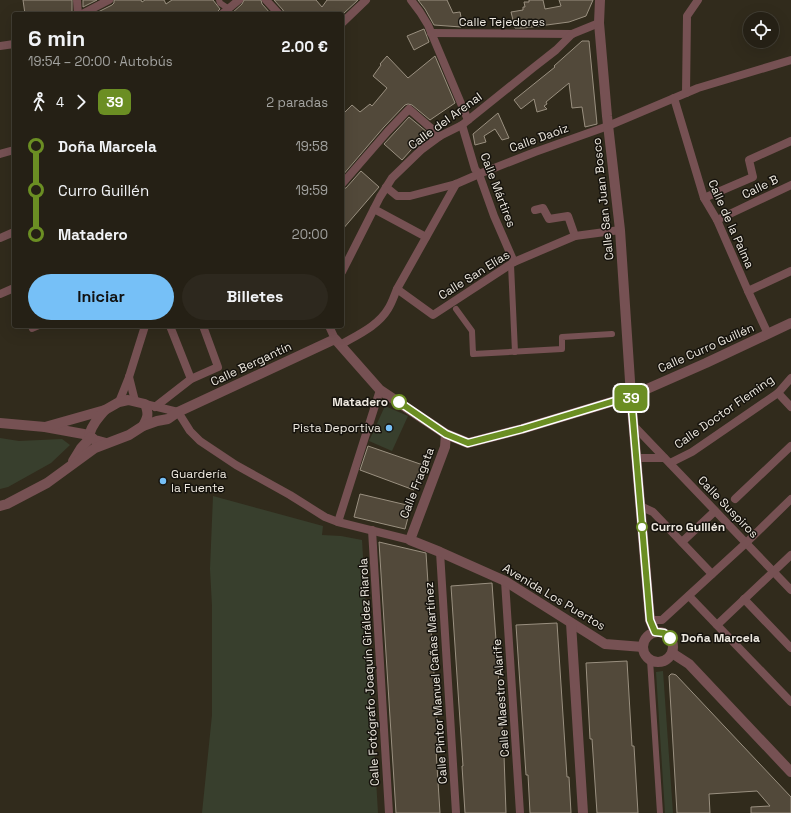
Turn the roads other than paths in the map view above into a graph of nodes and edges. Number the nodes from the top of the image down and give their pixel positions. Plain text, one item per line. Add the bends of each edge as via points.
1 (77, 0) edge
2 (108, 0) edge
3 (219, 0) edge
4 (239, 0) edge
5 (266, 0) edge
6 (366, 0) edge
7 (411, 0) edge
8 (600, 0) edge
9 (698, 0) edge
10 (226, 11) edge
11 (78, 12) edge
12 (86, 12) edge
13 (277, 12) edge
14 (344, 21) edge
15 (599, 23) junction
16 (431, 33) junction
17 (572, 34) junction
18 (12, 44) edge
19 (0, 46) edge
20 (791, 60) edge
21 (686, 93) junction
22 (674, 98) junction
23 (465, 123) junction
24 (608, 126) junction
25 (440, 136) junction
26 (791, 141) edge
27 (12, 151) edge
28 (0, 154) edge
29 (479, 174) junction
30 (344, 182) edge
31 (456, 184) junction
32 (791, 185) edge
33 (386, 187) junction
34 (704, 198) junction
35 (374, 209) junction
36 (535, 210) dead end
37 (717, 220) junction
38 (620, 230) junction
39 (12, 233) edge
40 (575, 236) junction
41 (426, 237) junction
42 (0, 238) edge
43 (512, 263) junction
44 (344, 268) edge
45 (791, 271) edge
46 (12, 289) edge
47 (397, 289) junction
48 (748, 291) junction
49 (0, 294) edge
50 (456, 309) dead end
51 (791, 323) edge
52 (145, 328) edge
53 (171, 328) edge
54 (204, 328) edge
55 (331, 328) edge
56 (612, 334) dead end
57 (768, 334) junction
58 (338, 342) junction
59 (515, 352) junction
60 (129, 377) junction
61 (791, 378) edge
62 (190, 379) junction
63 (380, 390) junction
64 (778, 393) junction
65 (631, 396) junction
66 (119, 402) junction
67 (140, 402) junction
68 (155, 407) junction
69 (791, 407) edge
70 (105, 410) junction
71 (178, 412) junction
72 (0, 423) edge
73 (143, 426) junction
74 (634, 426) junction
75 (44, 427) junction
76 (76, 433) junction
77 (446, 434) junction
78 (90, 436) junction
79 (106, 443) junction
80 (791, 446) edge
81 (82, 448) junction
82 (636, 458) junction
83 (667, 461) junction
84 (70, 466) junction
85 (735, 499) dead end
86 (791, 499) edge
87 (0, 506) edge
88 (640, 506) junction
89 (715, 511) junction
90 (338, 522) junction
91 (372, 530) junction
92 (410, 540) junction
93 (682, 542) junction
94 (746, 543) junction
95 (440, 552) junction
96 (791, 555) edge
97 (773, 572) junction
98 (712, 574) junction
99 (505, 581) junction
100 (791, 590) edge
101 (689, 596) junction
102 (744, 599) junction
103 (650, 620) junction
104 (571, 623) junction
105 (717, 624) junction
106 (655, 632) junction
107 (643, 647) junction
108 (791, 648) edge
109 (672, 653) junction
110 (650, 660) junction
111 (791, 702) edge
112 (791, 770) edge
113 (389, 813) edge
114 (456, 813) edge
115 (520, 813) edge
116 (583, 813) edge
117 (660, 813) edge

1 - 11 street
2 - 12 street
3 - 10 street
4 - 10 street
5 - 13 street
6 - 14 street
7 - 16 street, Calle Mártires
8 - 15 street, Calle San Juan Bosco
9 - 21 street via 687,16
15 - 17 street, Calle del Arenal
15 - 24 street, Calle San Juan Bosco
16 - 17 street, Calle Tejedores
16 - 23 street, Calle Mártires
17 - 23 street, Calle del Arenal
18 - 19 street
20 - 21 street, Calle Daoiz
21 - 22 street, Calle Daoiz
22 - 24 street, Calle Daoiz
22 - 34 street, Calle de la Palma
23 - 25 street, Calle del Arenal
23 - 29 street, Calle Mártires
24 - 29 street, Calle Daoiz
24 - 38 street, Calle San Juan Bosco
25 - 30 street via 409,109
25 - 33 street, Calle del Arenal via 421,150
26 - 34 street via 750,160 753,177
27 - 28 street
29 - 31 street, Calle Daoiz
29 - 43 street, Calle Mártires
31 - 33 street, Calle Daoiz via 410,196 397,196
31 - 41 street
32 - 37 street, Calle B
33 - 35 street, Calle del Arenal
34 - 37 street, Calle de la Palma
35 - 41 street
35 - 44 street, Calle del Arenal
36 - 40 street via 544,208 549,219 568,216
37 - 48 street, Calle de la Palma
38 - 40 street, Calle San Elías
38 - 65 street, Calle San Juan Bosco
39 - 42 street
40 - 43 street, Calle San Elías
41 - 47 street
43 - 47 street, Calle San Elías via 433,315
43 - 59 street
45 - 48 street
46 - 49 street
47 - 58 street via 388,310 374,324
48 - 57 street, Calle de la Palma
50 - 59 street via 472,331 473,354
51 - 57 street, Calle Curro Guillén
52 - 60 street
53 - 62 street
54 - 62 street via 218,367
55 - 58 street
56 - 59 street via 562,337 562,349
57 - 65 street, Calle Curro Guillén
58 - 63 street, Calle Curro Guillén
58 - 71 street, Calle Bergantín
60 - 66 street
60 - 67 street
61 - 64 street, Calle Doctor Fleming
62 - 68 street
63 - 77 street, Calle Curro Guillén
63 - 90 street
64 - 69 street
64 - 83 street, Calle Doctor Fleming via 692,452
65 - 74 street, Calle San Juan Bosco
65 - 77 street, Calle Curro Guillén via 468,443
66 - 67 street
66 - 70 street
67 - 68 street
67 - 73 street via 148,411 148,418
68 - 71 street
70 - 75 street
70 - 78 street via 96,420
71 - 73 street, Calle Bergantín via 168,419
71 - 90 street via 200,441 236,465
72 - 75 street
73 - 79 street, Calle Bergantín via 129,435
74 - 82 street, Calle San Juan Bosco
74 - 83 street, Calle Suspiros
75 - 76 street
76 - 78 street
76 - 81 street via 82,438
77 - 92 street, Calle Fragata via 445,447
78 - 79 street
78 - 81 street
79 - 84 street, Calle Bergantín
80 - 85 street
81 - 84 street
82 - 83 street
82 - 88 street, Calle San Juan Bosco
83 - 89 street, Calle Suspiros
84 - 87 street, Calle Bergantín via 47,483
86 - 94 street
88 - 93 street via 653,512
88 - 103 street, Calle San Juan Bosco
89 - 93 street
89 - 94 street, Calle Suspiros
90 - 91 street
91 - 92 street
91 - 113 street, Calle Fotógrafo Joaquín Giráldez Riarola
92 - 95 street, Avenida Los Puertos
93 - 98 street
94 - 97 street, Calle Suspiros
94 - 98 street
95 - 99 street, Avenida Los Puertos
95 - 114 street, Calle Pintor Manuel Cañas Martínez
96 - 97 street
97 - 100 street, Calle Suspiros
97 - 102 street
98 - 101 street
99 - 104 street, Avenida Los Puertos
99 - 115 street, Calle Maestro Alarife
101 - 103 street via 662,620
101 - 105 street
102 - 105 street
102 - 108 street
103 - 106 street, Calle San Juan Bosco
104 - 107 street, Avenida Los Puertos via 605,644
104 - 116 street
105 - 111 street
106 - 107 street via 646,638
106 - 109 street via 668,635 673,644
107 - 110 street
109 - 110 street via 660,662
109 - 112 street via 689,664
110 - 117 street

